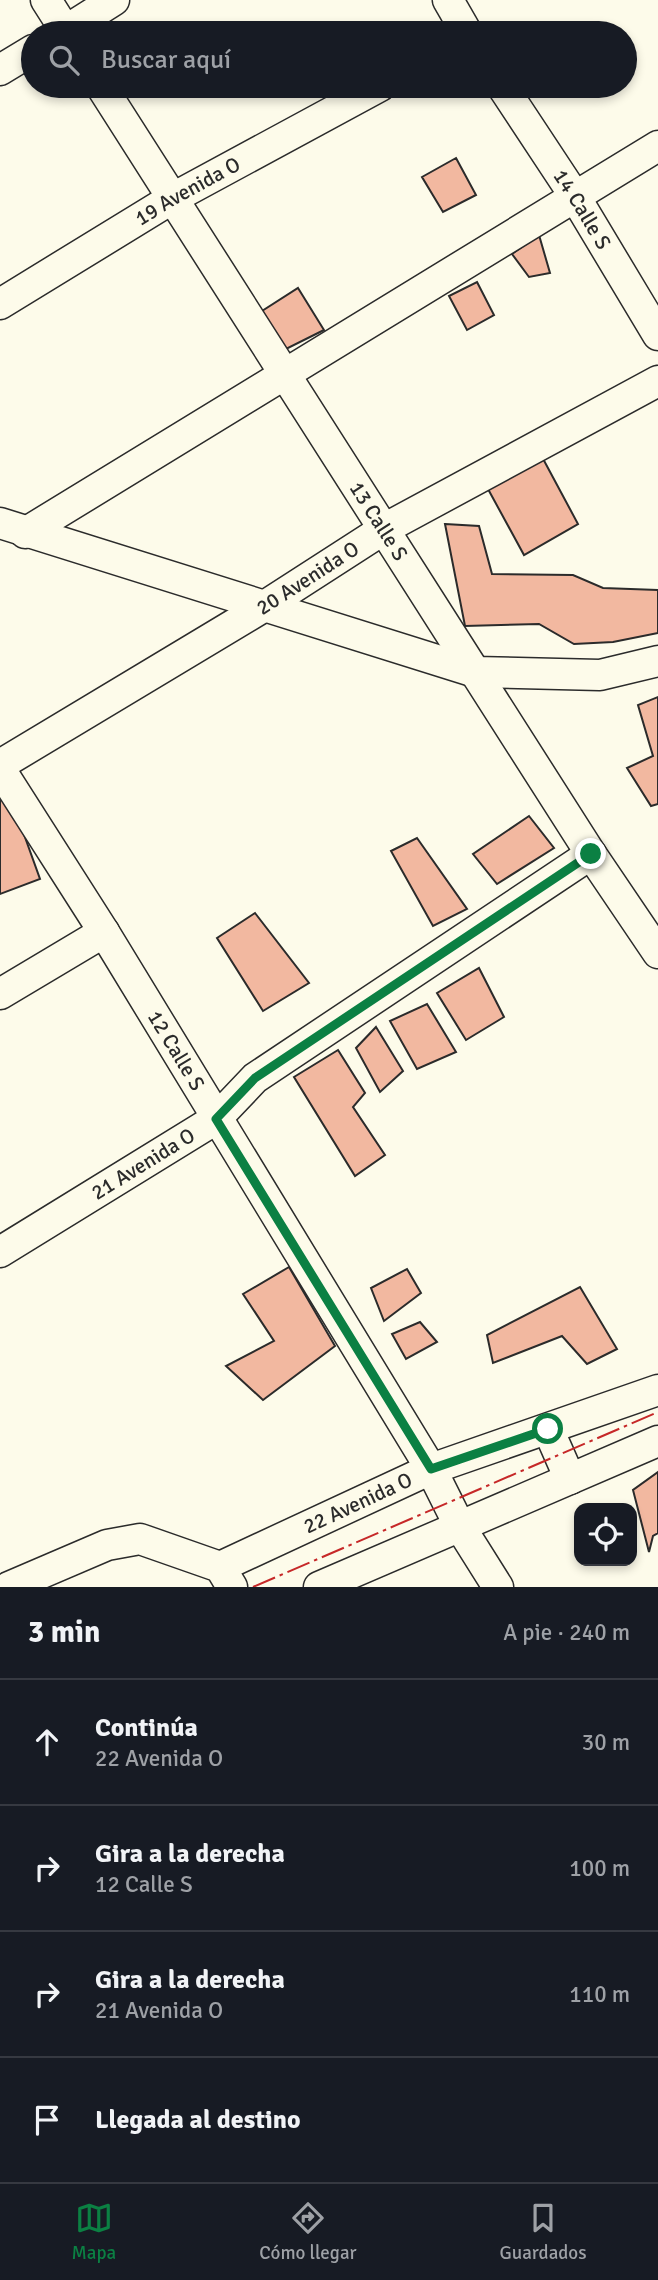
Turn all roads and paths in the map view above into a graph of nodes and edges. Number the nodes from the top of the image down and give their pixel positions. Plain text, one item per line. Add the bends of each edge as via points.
1 (46, 0) edge
2 (114, 0) edge
3 (448, 0) edge
4 (58, 21) edge
5 (82, 21) edge
6 (460, 21) edge
7 (21, 57) edge
8 (0, 70) edge
9 (109, 98) edge
10 (358, 98) edge
11 (510, 98) edge
12 (658, 146) edge
13 (574, 195) junction
14 (173, 198) junction
15 (0, 304) edge
16 (658, 335) edge
17 (285, 375) junction
18 (658, 381) edge
19 (12, 528) edge
20 (384, 529) junction
21 (263, 607) junction
22 (658, 661) edge
23 (475, 672) junction
24 (0, 767) edge
25 (591, 854) junction
26 (104, 932) junction
27 (658, 954) edge
28 (0, 993) edge
29 (216, 1119) junction
30 (0, 1252) edge
31 (658, 1390) edge
32 (548, 1429) junction
33 (658, 1441) edge
34 (431, 1469) junction
35 (569, 1479) junction
36 (459, 1525) junction
37 (226, 1577) edge
38 (9, 1587) edge
39 (319, 1587) edge
40 (498, 1587) edge

1 - 4 street
2 - 5 street
3 - 6 street
7 - 8 street
9 - 14 street, 13 Calle S
10 - 14 street, 19 Avenida O
11 - 13 street, 14 Calle S
12 - 13 street
13 - 16 street, 14 Calle S
13 - 17 street
14 - 15 street, 19 Avenida O
14 - 17 street, 13 Calle S
17 - 19 street
17 - 20 street, 13 Calle S
18 - 20 street, 20 Avenida O
19 - 21 street
20 - 21 street, 20 Avenida O
20 - 23 street, 13 Calle S
21 - 23 street
21 - 24 street, 20 Avenida O
22 - 23 street via 600,675
23 - 25 street, 13 Calle S
24 - 26 street, 12 Calle S
25 - 27 street, 13 Calle S
25 - 29 street, 21 Avenida O via 255,1078
26 - 28 street
26 - 29 street, 12 Calle S
29 - 30 street, 21 Avenida O
29 - 34 street, 12 Calle S
31 - 32 street, 22 Avenida O
32 - 34 street, 22 Avenida O
32 - 35 street
33 - 35 street
34 - 36 street, 12 Calle S
34 - 37 street, 22 Avenida O
35 - 36 street
36 - 39 street
36 - 40 street, 12 Calle S
37 - 38 street, 22 Avenida O via 140,1539 107,1545

